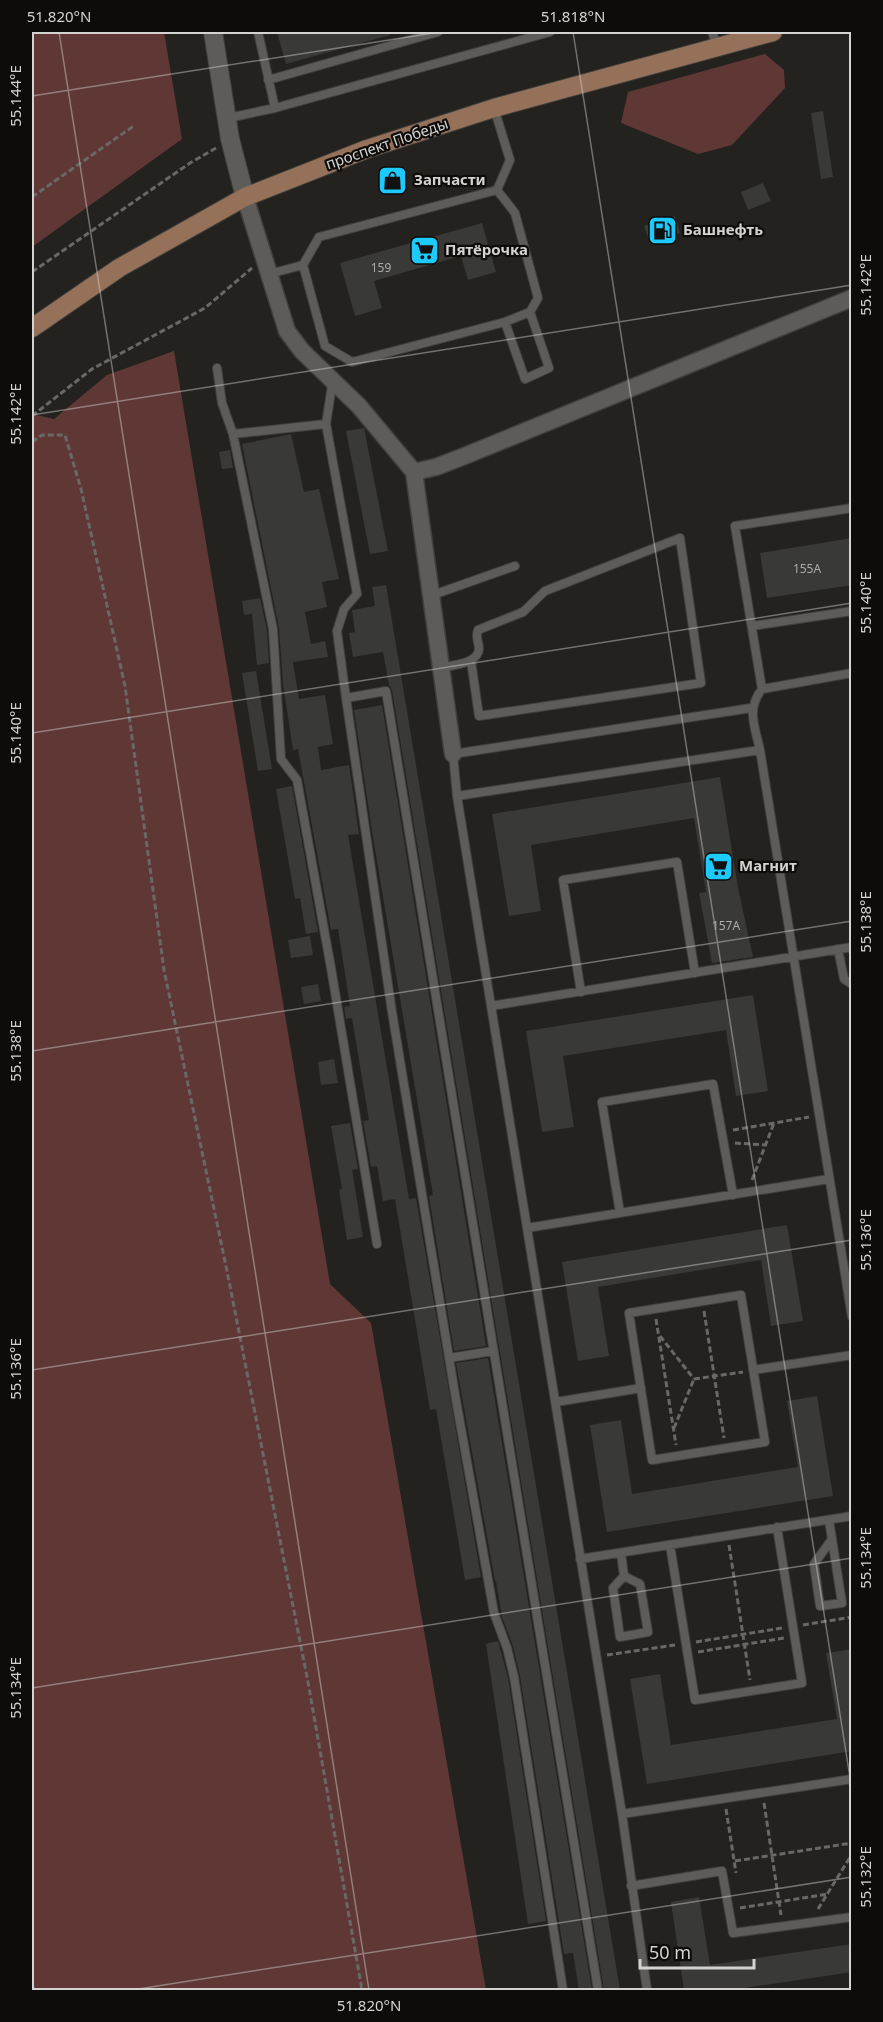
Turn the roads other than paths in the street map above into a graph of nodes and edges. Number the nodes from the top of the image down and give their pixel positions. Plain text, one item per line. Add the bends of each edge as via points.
1 (213, 32) edge
2 (258, 32) edge
3 (438, 32) edge
4 (550, 32) edge
5 (773, 32) edge
6 (714, 39) edge
7 (268, 80) junction
8 (274, 108) junction
9 (494, 108) junction
10 (228, 118) junction
11 (497, 190) junction
12 (245, 197) junction
13 (303, 265) junction
14 (269, 274) junction
15 (852, 298) edge
16 (530, 312) junction
17 (505, 322) junction
18 (32, 328) edge
19 (217, 368) dead end
20 (333, 379) junction
21 (326, 424) junction
22 (233, 434) junction
23 (414, 472) junction
24 (852, 508) edge
25 (515, 566) dead end
26 (430, 597) junction
27 (852, 611) edge
28 (752, 626) junction
29 (471, 661) junction
30 (440, 668) junction
31 (852, 672) edge
32 (762, 689) junction
33 (345, 698) junction
34 (752, 708) junction
35 (760, 750) junction
36 (453, 754) junction
37 (457, 796) junction
38 (852, 947) edge
39 (838, 949) junction
40 (794, 956) junction
41 (694, 973) junction
42 (852, 984) edge
43 (581, 992) junction
44 (491, 1006) junction
45 (830, 1179) junction
46 (733, 1195) junction
47 (620, 1213) junction
48 (527, 1228) junction
49 (377, 1244) dead end
50 (852, 1317) edge
51 (493, 1351) junction
52 (852, 1355) edge
53 (449, 1358) junction
54 (753, 1370) junction
55 (641, 1388) junction
56 (556, 1402) junction
57 (852, 1516) edge
58 (829, 1520) junction
59 (777, 1527) junction
60 (832, 1539) junction
61 (670, 1545) junction
62 (621, 1552) junction
63 (580, 1559) junction
64 (624, 1576) junction
65 (852, 1779) edge
66 (622, 1814) junction
67 (631, 1886) junction
68 (852, 1917) edge
69 (563, 1990) edge
70 (598, 1990) edge
71 (647, 1990) edge

1 - 10 street
2 - 7 lane
3 - 7 lane
4 - 8 lane
5 - 6 main road, проспект Победы
6 - 9 main road, проспект Победы
7 - 8 lane
8 - 10 lane
9 - 11 lane via 510,160
9 - 12 main road, проспект Победы via 367,149
10 - 12 street
11 - 13 lane via 319,237
11 - 16 lane via 518,223 537,298
12 - 14 street
12 - 18 main road, проспект Победы via 119,268
13 - 14 lane
13 - 17 lane via 325,346 352,362
14 - 20 street via 287,330 302,351
15 - 23 street via 472,453
16 - 17 lane
16 - 17 lane via 549,368 525,379
19 - 22 lane via 222,403
20 - 21 lane
20 - 23 street
21 - 22 lane
21 - 33 lane via 357,594 344,609 337,631
22 - 49 lane via 273,629 281,759 299,789
23 - 26 street
24 - 28 lane via 735,526
25 - 26 lane
26 - 30 street
27 - 28 lane
28 - 32 lane
29 - 29 lane via 479,716 701,682 680,538 545,591 523,612 481,627 476,634 479,650
29 - 30 lane
30 - 36 street
31 - 32 lane
32 - 34 lane
33 - 51 lane via 386,691
33 - 53 lane
34 - 35 lane
34 - 36 lane
35 - 37 lane
35 - 40 lane
36 - 37 lane
37 - 44 lane
38 - 39 lane
39 - 40 lane
39 - 42 lane via 844,979
40 - 41 lane
40 - 45 lane
41 - 43 lane
41 - 43 lane via 677,862 563,880
43 - 44 lane
44 - 48 lane
45 - 46 lane
45 - 50 lane
46 - 47 lane
46 - 47 lane via 713,1084 602,1102
47 - 48 lane
48 - 56 lane
51 - 53 lane
51 - 70 lane
52 - 54 lane
53 - 69 lane via 494,1613 514,1677
54 - 55 lane via 765,1442 678,1456 652,1460
54 - 55 lane via 741,1295 702,1301 629,1313
55 - 56 lane
56 - 63 lane
57 - 58 lane
58 - 59 lane
58 - 60 lane
59 - 61 lane
59 - 61 lane via 802,1683 695,1700
60 - 60 lane via 814,1564 820,1606 842,1603
61 - 62 lane
62 - 63 lane
62 - 64 lane
63 - 66 lane
64 - 64 lane via 613,1588 620,1636 648,1632 640,1584
65 - 66 lane
66 - 67 lane
67 - 68 lane via 722,1871 733,1933
67 - 71 lane

